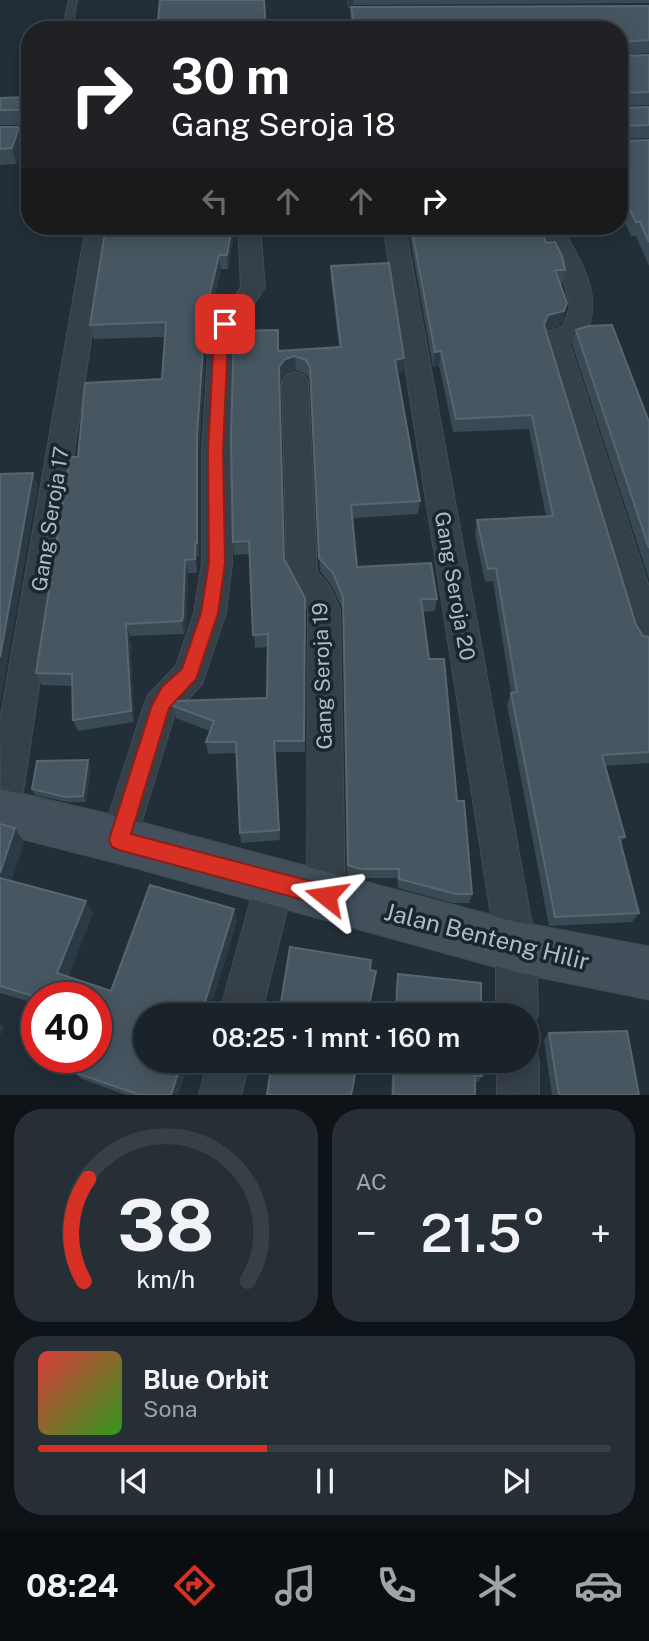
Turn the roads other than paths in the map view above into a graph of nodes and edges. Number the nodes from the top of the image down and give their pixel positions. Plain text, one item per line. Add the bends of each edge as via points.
1 (73, 0) edge
2 (69, 21) edge
3 (0, 134) edge
4 (21, 134) edge
5 (96, 235) edge
6 (250, 235) edge
7 (396, 235) edge
8 (555, 235) edge
9 (295, 381) dead end
10 (649, 636) edge
11 (1, 812) edge
12 (119, 840) junction
13 (275, 881) junction
14 (326, 896) junction
15 (516, 947) junction
16 (649, 973) edge
17 (243, 1003) edge
18 (517, 1003) edge
19 (226, 1073) edge
20 (517, 1073) edge
21 (220, 1095) edge
22 (518, 1095) edge

1 - 2 lane
3 - 4 street
5 - 11 street, Gang Seroja 17
6 - 12 street via 253,287 221,336 217,563 210,613 190,674 161,705
7 - 15 street, Gang Seroja 20
8 - 10 street via 573,269 582,306 574,332 555,338
9 - 14 street, Gang Seroja 19 via 302,572 304,580 321,595 324,610
11 - 12 street, Jalan Benteng Hilir
12 - 13 street, Jalan Benteng Hilir
13 - 14 street, Jalan Benteng Hilir
13 - 17 street
14 - 15 street, Jalan Benteng Hilir
15 - 16 street, Jalan Benteng Hilir
15 - 18 street, Gang Seroja 20
19 - 21 street
20 - 22 street

